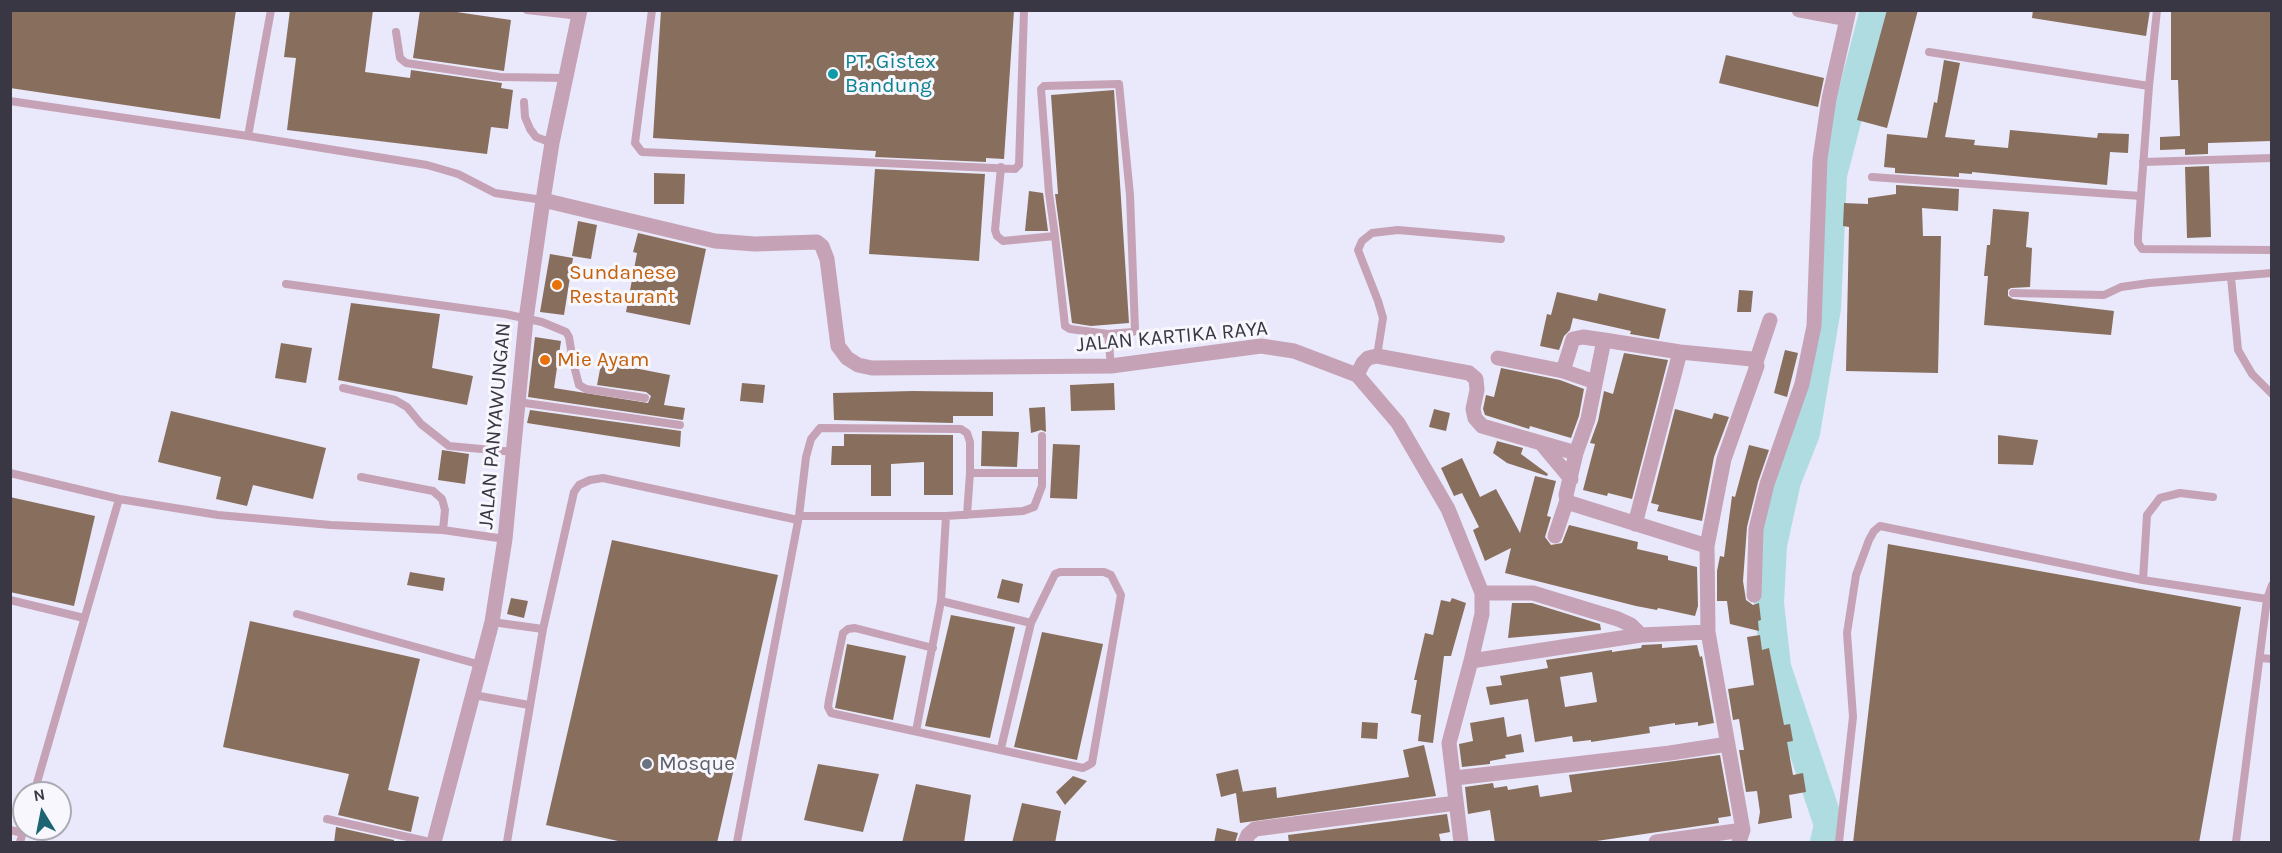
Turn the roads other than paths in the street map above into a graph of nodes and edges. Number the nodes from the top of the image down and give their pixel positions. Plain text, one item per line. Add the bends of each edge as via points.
1 (271, 10) edge
2 (527, 10) edge
3 (652, 10) edge
4 (1024, 10) edge
5 (1799, 10) edge
6 (2157, 10) edge
7 (540, 11) edge
8 (580, 13) edge
9 (1848, 15) edge
10 (396, 32) dead end
11 (1929, 52) dead end
12 (566, 78) junction
13 (2149, 86) junction
14 (10, 101) edge
15 (524, 102) dead end
16 (248, 136) junction
17 (552, 142) junction
18 (2271, 158) edge
19 (2143, 162) junction
20 (1001, 167) junction
21 (1872, 177) dead end
22 (2141, 196) junction
23 (543, 200) junction
24 (1055, 237) junction
25 (1501, 238) dead end
26 (2271, 250) edge
27 (2271, 273) edge
28 (2231, 277) junction
29 (286, 284) dead end
30 (2013, 293) dead end
31 (526, 319) junction
32 (1770, 320) dead end
33 (1108, 334) junction
34 (1604, 340) junction
35 (1680, 352) junction
36 (1377, 356) junction
37 (1498, 358) dead end
38 (1756, 362) junction
39 (1111, 366) junction
40 (1563, 371) junction
41 (1357, 375) junction
42 (1595, 382) junction
43 (343, 388) dead end
44 (2271, 394) edge
45 (645, 398) dead end
46 (518, 402) junction
47 (680, 425) dead end
48 (1042, 436) dead end
49 (1541, 443) junction
50 (514, 452) junction
51 (1576, 453) junction
52 (970, 472) junction
53 (1041, 473) junction
54 (10, 474) edge
55 (362, 477) dead end
56 (1570, 479) junction
57 (2213, 496) dead end
58 (119, 500) junction
59 (1566, 500) junction
60 (967, 515) junction
61 (946, 516) junction
62 (798, 518) junction
63 (1635, 524) junction
64 (443, 530) junction
65 (1556, 536) dead end
66 (506, 539) junction
67 (1707, 546) junction
68 (2143, 579) junction
69 (2271, 585) edge
70 (1482, 593) junction
71 (1754, 595) dead end
72 (2267, 599) junction
73 (10, 600) edge
74 (941, 601) junction
75 (297, 614) dead end
76 (84, 618) junction
77 (492, 622) junction
78 (1031, 623) junction
79 (543, 629) junction
80 (1708, 632) junction
81 (1641, 635) junction
82 (933, 648) junction
83 (2261, 657) junction
84 (2271, 659) edge
85 (1471, 662) junction
86 (482, 665) junction
87 (474, 695) junction
88 (529, 705) junction
89 (916, 731) junction
90 (1728, 744) junction
91 (1001, 748) junction
92 (1455, 778) junction
93 (37, 781) edge
94 (1456, 803) junction
95 (327, 819) dead end
96 (1741, 836) edge
97 (432, 843) edge
98 (507, 843) edge
99 (737, 843) edge
100 (1245, 843) edge
101 (1461, 843) edge
102 (1656, 843) edge
103 (1839, 843) edge
104 (2236, 843) edge

1 - 16 lane
2 - 7 lane
3 - 20 lane via 635,143 642,152
4 - 20 lane via 1019,165 1015,169
5 - 9 street
6 - 13 lane
7 - 8 lane
8 - 12 street, JALAN PANYAWUNGAN
9 - 71 street via 1820,159 1814,326 1802,384 1767,484 1756,530
10 - 12 lane via 400,58 406,63 500,77
11 - 13 lane
12 - 17 street, JALAN PANYAWUNGAN
13 - 19 lane
14 - 16 lane
15 - 17 lane via 530,129 536,137
16 - 23 lane via 427,165 458,174 495,193
17 - 23 street, JALAN PANYAWUNGAN
18 - 19 lane
19 - 22 lane
20 - 24 lane via 997,236 1003,241
21 - 22 lane
22 - 26 lane via 2138,243 2142,249
23 - 31 street, JALAN PANYAWUNGAN
23 - 39 street, JALAN KARTIKA RAYA via 715,241 817,242 827,259 838,346 858,365
24 - 33 lane via 1065,326
24 - 33 lane via 1041,89 1119,84 1130,195 1135,330
25 - 36 lane via 1398,230 1372,233 1362,241 1358,249 1383,318
27 - 28 lane
28 - 30 lane via 2140,284 2121,287 2104,296
28 - 44 lane via 2238,350 2252,374
29 - 31 lane
31 - 45 lane via 566,332 579,385
31 - 46 street, JALAN PANYAWUNGAN
32 - 38 street
33 - 39 lane
34 - 35 street
34 - 40 street via 1573,339
34 - 42 street
35 - 38 street
35 - 63 street
36 - 41 street via 1368,358
36 - 49 street via 1469,373 1476,380 1473,409 1482,426
37 - 40 street
38 - 67 street via 1724,459
39 - 41 street, JALAN KARTIKA RAYA via 1261,346 1294,351
40 - 42 street
41 - 70 street, JALAN KARTIKA RAYA via 1398,423 1448,509
42 - 51 street
43 - 50 lane via 395,400 449,446
46 - 47 lane
46 - 50 street, JALAN PANYAWUNGAN
48 - 53 lane
49 - 51 street
49 - 56 street
50 - 66 street, JALAN PANYAWUNGAN
51 - 56 street
52 - 53 lane
52 - 60 lane
52 - 62 lane via 970,442 961,429 820,428 811,439 806,457
53 - 60 lane via 1042,486 1034,507 1011,513
54 - 58 lane
55 - 64 lane via 433,491 442,499 445,510
56 - 59 street
57 - 68 lane via 2180,493 2160,498 2146,515
58 - 64 lane via 218,515
58 - 76 lane
59 - 63 street
59 - 65 street
60 - 61 lane
61 - 62 lane
61 - 74 lane
62 - 79 lane via 603,478 590,480 574,492
62 - 99 lane
63 - 67 street
64 - 66 lane
66 - 77 street, JALAN PANYAWUNGAN
67 - 80 street
68 - 72 lane
68 - 103 lane via 1880,526 1874,531 1856,575 1846,633 1853,717
69 - 72 lane
70 - 81 street via 1533,593 1618,619
70 - 85 street, JALAN KARTIKA RAYA via 1482,614
72 - 83 lane
73 - 76 lane
74 - 78 lane
74 - 82 lane
75 - 86 lane
76 - 93 lane
77 - 79 lane
77 - 86 street, JALAN PANYAWUNGAN
78 - 91 lane
78 - 91 lane via 1055,574 1060,572 1104,572 1111,575 1121,595 1092,763 1083,768
79 - 88 lane
80 - 81 street
80 - 90 street
81 - 85 street
82 - 89 lane
82 - 89 lane via 848,629 843,633 829,700 831,713
83 - 84 lane
83 - 104 lane
85 - 92 street, JALAN KARTIKA RAYA via 1450,733
86 - 87 street, JALAN PANYAWUNGAN
87 - 88 lane
87 - 97 street, JALAN PANYAWUNGAN
88 - 98 lane
89 - 91 lane
90 - 92 street
90 - 96 street
92 - 94 street, JALAN KARTIKA RAYA
94 - 100 street via 1255,829
94 - 101 street, JALAN KARTIKA RAYA
95 - 97 lane
96 - 102 street

